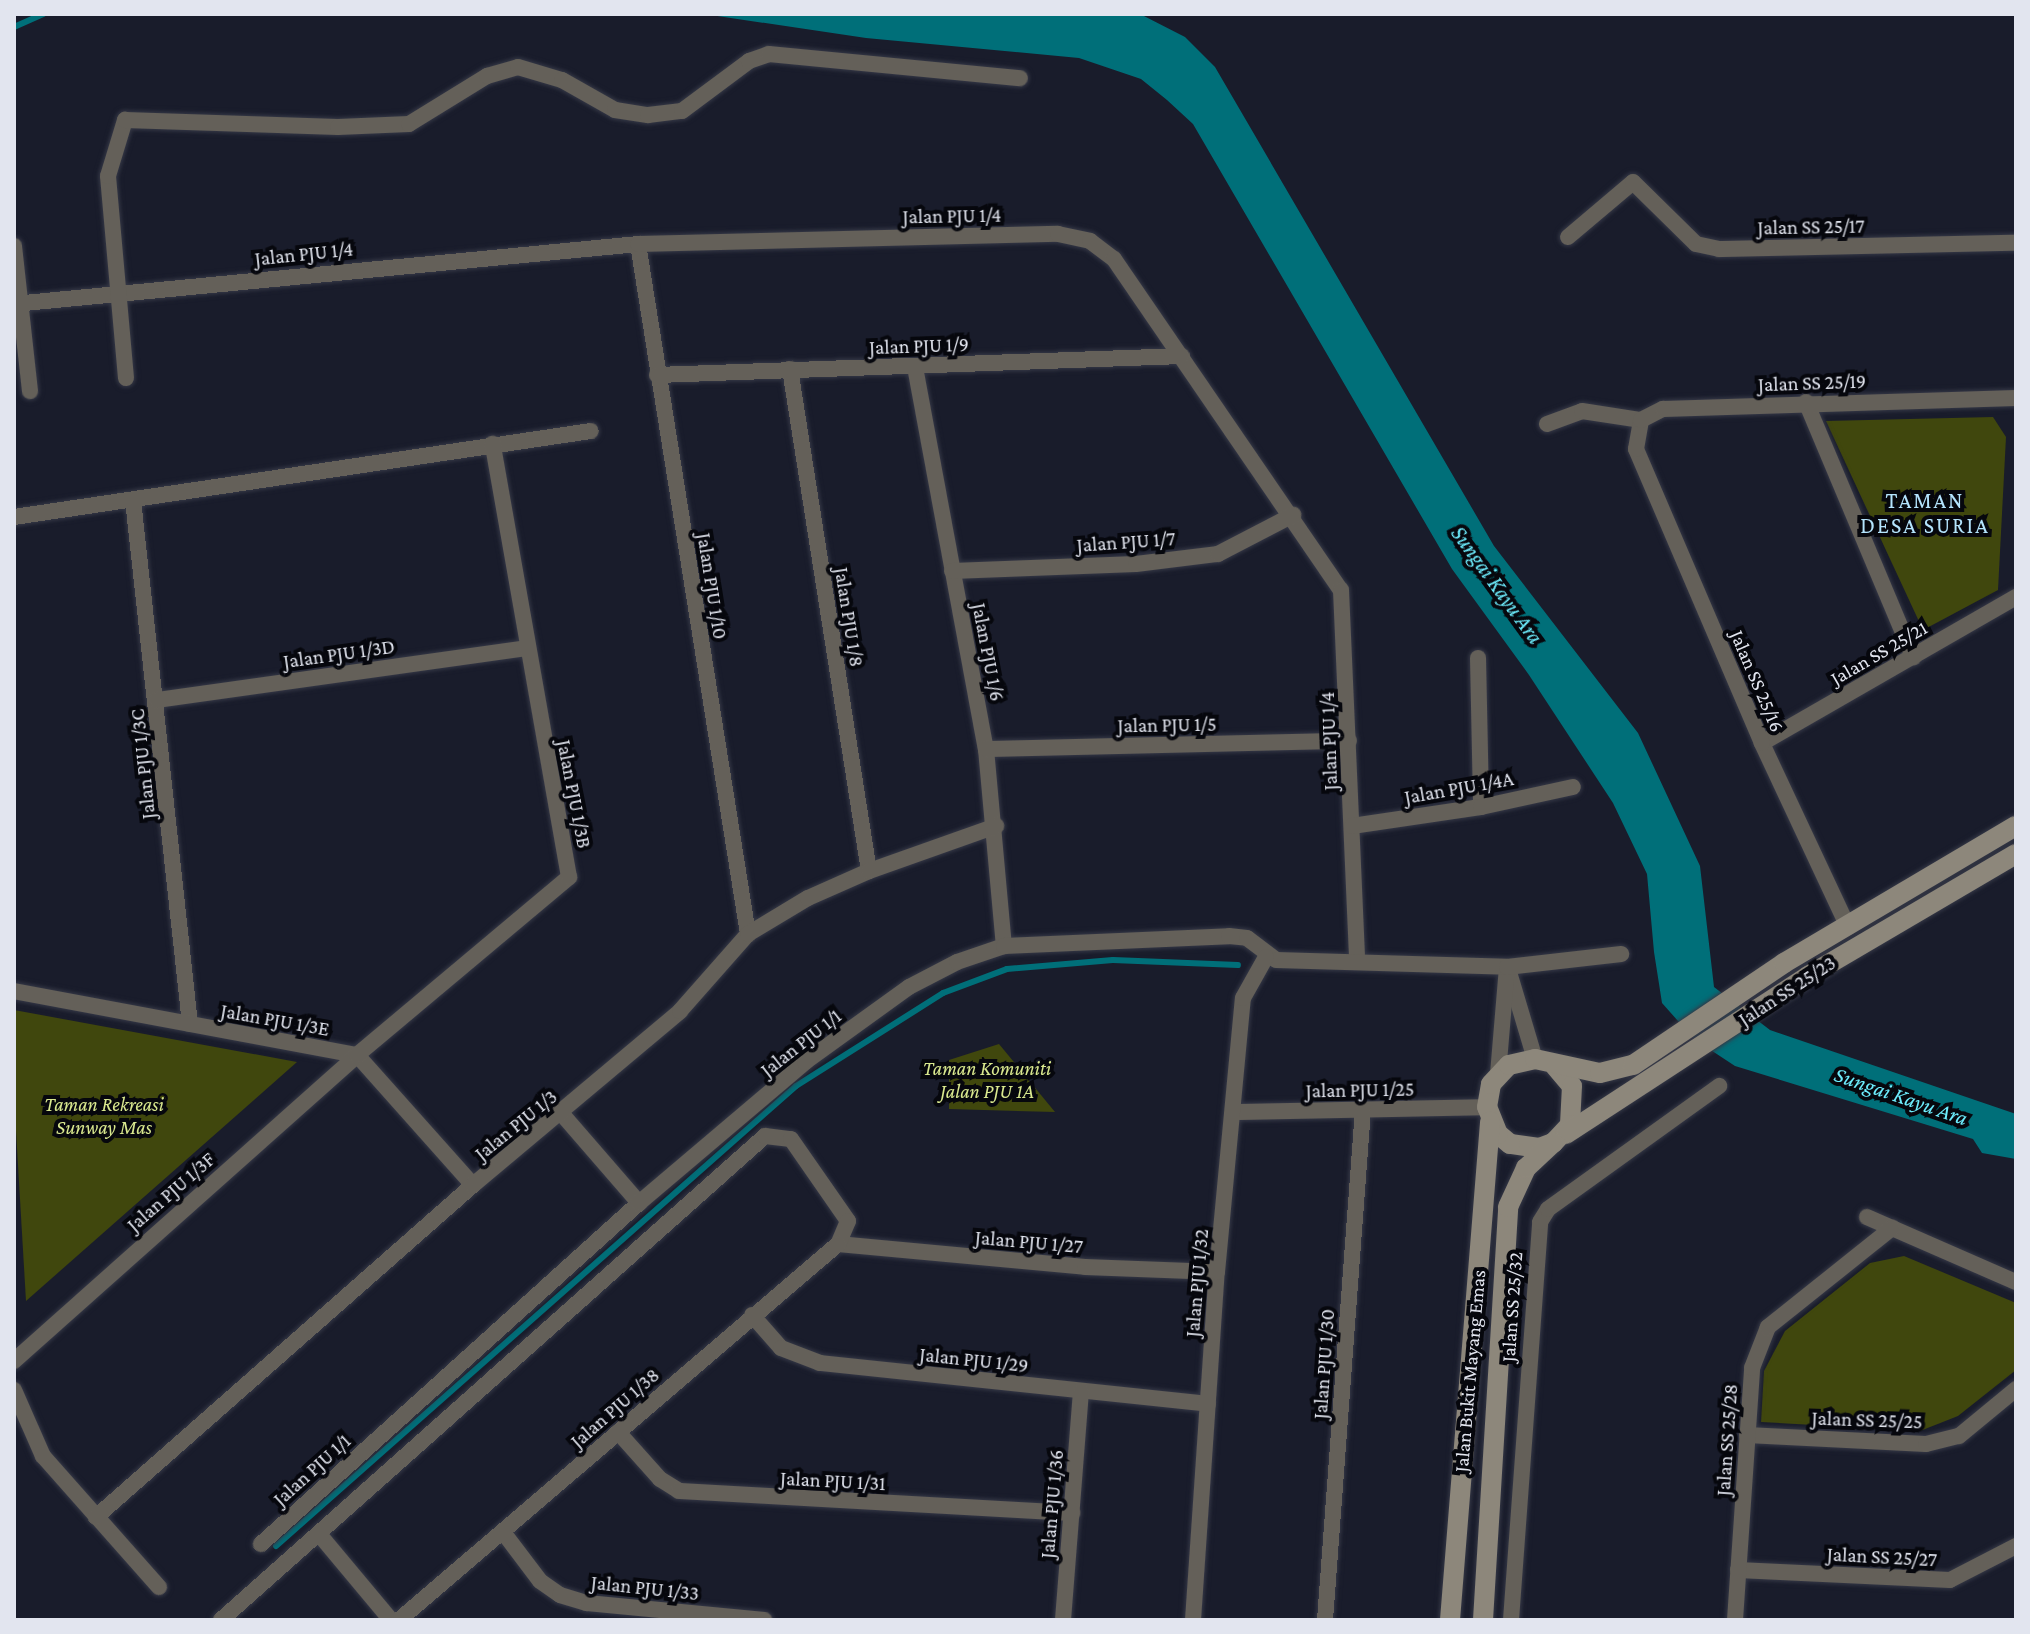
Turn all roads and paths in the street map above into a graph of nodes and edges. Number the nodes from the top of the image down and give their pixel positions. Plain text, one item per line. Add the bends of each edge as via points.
1 (1020, 78) dead end
2 (1568, 237) dead end
3 (2016, 243) edge
4 (638, 244) junction
5 (14, 246) edge
6 (118, 293) junction
7 (17, 304) edge
8 (1182, 356) junction
9 (915, 367) junction
10 (790, 369) junction
11 (657, 375) junction
12 (126, 378) dead end
13 (30, 391) dead end
14 (2016, 398) edge
15 (1806, 402) junction
16 (1641, 420) junction
17 (1547, 424) dead end
18 (591, 431) dead end
19 (493, 444) junction
20 (133, 500) junction
21 (1293, 515) junction
22 (14, 517) edge
23 (952, 571) junction
24 (2016, 597) edge
25 (527, 648) junction
26 (1913, 657) junction
27 (1478, 658) dead end
28 (157, 700) junction
29 (1349, 741) junction
30 (1762, 743) junction
31 (986, 749) junction
32 (1573, 787) dead end
33 (1481, 807) junction
34 (996, 826) junction
35 (1352, 826) junction
36 (2016, 826) edge
37 (2016, 854) edge
38 (869, 871) junction
39 (1848, 927) junction
40 (748, 934) junction
41 (1004, 946) junction
42 (1621, 954) dead end
43 (1266, 957) junction
44 (1839, 958) junction
45 (1357, 962) junction
46 (1507, 967) junction
47 (14, 991) edge
48 (190, 1024) junction
49 (357, 1055) junction
50 (1535, 1059) junction
51 (1555, 1066) junction
52 (1498, 1074) junction
53 (1719, 1086) dead end
54 (1363, 1110) junction
55 (1234, 1112) junction
56 (562, 1114) junction
57 (1488, 1114) junction
58 (1558, 1139) junction
59 (473, 1185) junction
60 (639, 1203) junction
61 (1867, 1217) dead end
62 (1892, 1228) junction
63 (838, 1244) junction
64 (1217, 1272) junction
65 (2016, 1282) edge
66 (752, 1315) junction
67 (14, 1361) edge
68 (2016, 1389) edge
69 (14, 1390) edge
70 (1081, 1392) junction
71 (1208, 1404) junction
72 (618, 1432) junction
73 (1747, 1435) junction
74 (1072, 1513) junction
75 (96, 1517) junction
76 (503, 1532) junction
77 (319, 1534) junction
78 (261, 1544) dead end
79 (2016, 1546) edge
80 (1738, 1570) junction
81 (159, 1587) dead end
82 (221, 1620) edge
83 (391, 1620) edge
84 (399, 1620) edge
85 (764, 1620) edge
86 (1063, 1620) edge
87 (1193, 1620) edge
88 (1325, 1620) edge
89 (1450, 1620) edge
90 (1483, 1620) edge
91 (1511, 1620) edge
92 (1735, 1620) edge

1 - 6 street via 769,54 749,61 682,111 648,115 615,110 562,80 518,67 487,76 409,124 309,127 125,120 108,176
2 - 3 street, Jalan SS 25/17 via 1633,182 1696,244 1719,249
4 - 6 street, Jalan PJU 1/4
4 - 8 street, Jalan PJU 1/4 via 1058,234 1090,241 1114,259
4 - 11 street, Jalan PJU 1/10
5 - 7 street
6 - 7 street, Jalan PJU 1/4
6 - 12 street
7 - 13 street
8 - 9 street, Jalan PJU 1/9
8 - 21 street, Jalan PJU 1/4
9 - 10 street, Jalan PJU 1/9
9 - 23 street, Jalan PJU 1/6
10 - 11 street, Jalan PJU 1/9
10 - 38 street, Jalan PJU 1/8
11 - 40 street, Jalan PJU 1/10
14 - 15 street, Jalan SS 25/19
15 - 16 street, Jalan SS 25/19 via 1663,409
15 - 26 street
16 - 17 street via 1582,411
16 - 30 street, Jalan SS 25/16 via 1636,449
18 - 19 street
19 - 20 street
19 - 25 street, Jalan PJU 1/3B
20 - 22 street
20 - 28 street, Jalan PJU 1/3C
21 - 23 street, Jalan PJU 1/7 via 1218,554 1136,564
21 - 29 street, Jalan PJU 1/4 via 1341,590
23 - 31 street, Jalan PJU 1/6
24 - 26 street, Jalan SS 25/21
25 - 28 street, Jalan PJU 1/3D
25 - 49 street, Jalan PJU 1/3B via 569,877
26 - 30 street, Jalan SS 25/21
27 - 33 street
28 - 48 street, Jalan PJU 1/3C
29 - 31 street, Jalan PJU 1/5
29 - 35 street, Jalan PJU 1/4
30 - 39 street, Jalan SS 25/16
31 - 34 street, Jalan PJU 1/6
32 - 33 street, Jalan PJU 1/4A
33 - 35 street, Jalan PJU 1/4A
34 - 38 street, Jalan PJU 1/3
34 - 41 street, Jalan PJU 1/6
35 - 45 street, Jalan PJU 1/4
36 - 39 main road, Jalan SS 25/23
37 - 44 main road, Jalan SS 25/23
38 - 40 street, Jalan PJU 1/3 via 808,898
39 - 44 main road
39 - 51 main road, Jalan SS 25/23 via 1784,963 1633,1065 1600,1073
40 - 56 street, Jalan PJU 1/3 via 680,1011
41 - 43 street, Jalan PJU 1/1 via 1229,936 1247,938
41 - 60 street, Jalan PJU 1/1 via 909,987 805,1062
42 - 46 street, Jalan PJU 1/1
43 - 45 street, Jalan PJU 1/1
43 - 55 street, Jalan PJU 1/32 via 1243,998
44 - 58 main road, Jalan SS 25/23
45 - 46 street, Jalan PJU 1/1
46 - 50 street
46 - 52 street
47 - 48 street, Jalan PJU 1/3E
48 - 49 street, Jalan PJU 1/3E
49 - 59 street
49 - 67 street, Jalan PJU 1/3F
50 - 51 main road
50 - 52 main road via 1521,1060
51 - 58 main road via 1572,1086 1575,1099
52 - 57 main road
53 - 91 street, Jalan SS 25/32 via 1548,1209 1540,1222
54 - 55 street, Jalan PJU 1/25
54 - 57 street, Jalan PJU 1/25
54 - 88 street, Jalan PJU 1/30
55 - 64 street, Jalan PJU 1/32
56 - 59 street, Jalan PJU 1/3
56 - 60 street
57 - 58 main road via 1510,1144 1539,1148
57 - 89 main road, Jalan Bukit Mayang Emas
58 - 90 main road, Jalan Bukit Mayang Emas via 1526,1168 1508,1207
59 - 75 street, Jalan PJU 1/3
60 - 78 street, Jalan PJU 1/1
61 - 62 street
62 - 65 street
62 - 73 street, Jalan SS 25/28 via 1768,1327 1752,1368
63 - 64 street, Jalan PJU 1/27 via 1085,1267
63 - 66 street, Jalan PJU 1/38
63 - 77 street, Jalan PJU 1/38 via 848,1221 791,1139 765,1136
64 - 71 street, Jalan PJU 1/32
66 - 70 street, Jalan PJU 1/29 via 781,1348 820,1363
66 - 72 street, Jalan PJU 1/38
68 - 73 street, Jalan SS 25/25 via 1959,1436 1926,1444
69 - 75 street via 43,1456
70 - 71 street, Jalan PJU 1/29
70 - 74 street, Jalan PJU 1/36
71 - 87 street, Jalan PJU 1/32
72 - 74 street, Jalan PJU 1/31 via 660,1479 679,1491
72 - 76 street, Jalan PJU 1/38
73 - 80 street, Jalan SS 25/28
74 - 86 street, Jalan PJU 1/36
75 - 81 street
76 - 84 street, Jalan PJU 1/38
76 - 85 street, Jalan PJU 1/33 via 540,1581 560,1595 587,1603
77 - 82 street
77 - 83 street
79 - 80 street, Jalan SS 25/27 via 1950,1580
80 - 92 street, Jalan SS 25/28

